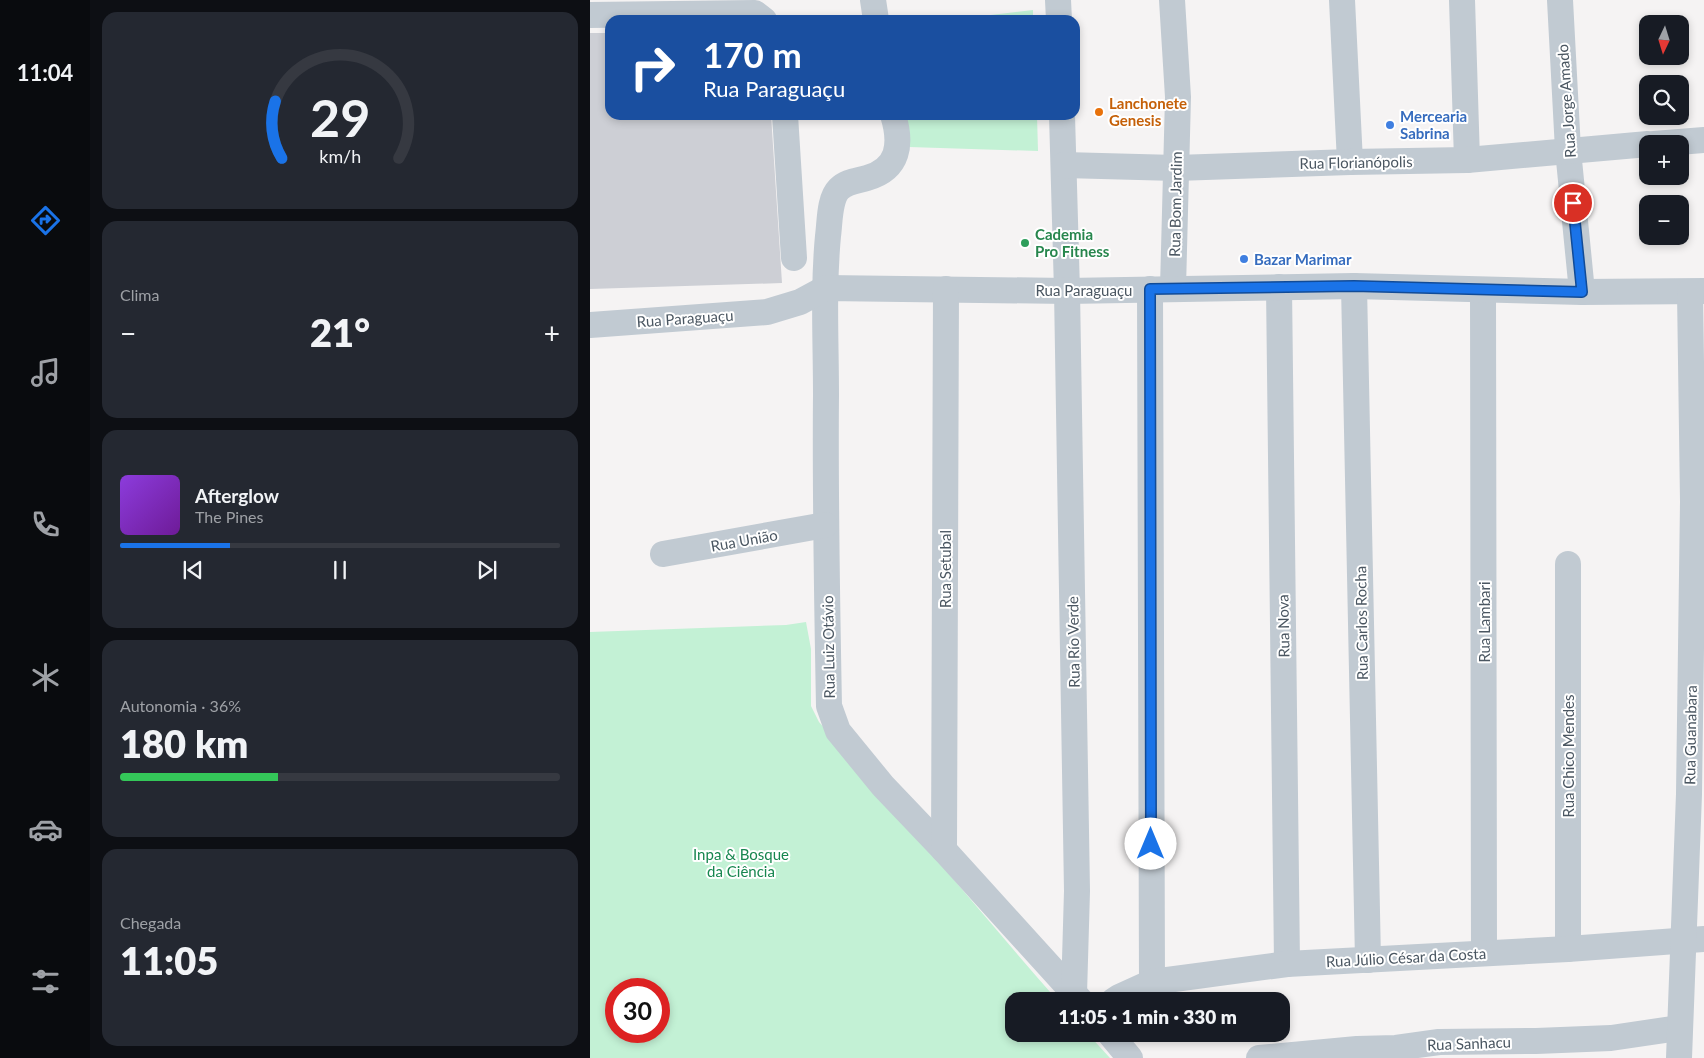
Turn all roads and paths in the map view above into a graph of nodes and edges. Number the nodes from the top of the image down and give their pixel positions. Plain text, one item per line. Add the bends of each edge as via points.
1 (873, 0) edge
2 (1058, 0) edge
3 (1172, 0) edge
4 (1342, 0) edge
5 (1462, 0) edge
6 (1560, 0) edge
7 (590, 15) edge
8 (758, 15) edge
9 (875, 15) edge
10 (1059, 15) edge
11 (785, 120) edge
12 (894, 120) edge
13 (1062, 120) edge
14 (1704, 140) edge
15 (1689, 141) edge
16 (1639, 145) edge
17 (1568, 150) junction
18 (1467, 160) junction
19 (1350, 162) junction
20 (1064, 165) junction
21 (1176, 168) junction
22 (794, 258) dead end
23 (1354, 286) junction
24 (1279, 287) junction
25 (826, 288) junction
26 (946, 288) junction
27 (1162, 289) junction
28 (1483, 290) junction
29 (1067, 291) junction
30 (1582, 292) junction
31 (1697, 292) edge
32 (590, 325) edge
33 (825, 525) junction
34 (663, 554) dead end
35 (1568, 564) dead end
36 (944, 850) junction
37 (1694, 940) edge
38 (1568, 949) junction
39 (1484, 952) junction
40 (1368, 960) junction
41 (1286, 964) junction
42 (1152, 982) junction
43 (1073, 992) edge
44 (1078, 992) edge
45 (1130, 992) edge
46 (1679, 1028) junction
47 (1117, 1042) edge
48 (1130, 1058) edge
49 (1258, 1058) edge
50 (1679, 1058) edge

1 - 9 street
2 - 10 street
3 - 21 street, Rua Bom Jardim via 1178,97
4 - 19 street
5 - 18 street
6 - 17 street, Rua Jorge Amado
7 - 8 street
11 - 22 street
12 - 25 street, Rua Luiz Otávio via 897,142 892,164 883,173 848,182 834,195
13 - 20 street, Rua Río Verde
14 - 15 street
16 - 17 street, Rua Florianópolis
17 - 18 street, Rua Florianópolis
17 - 30 street, Rua Jorge Amado
18 - 19 street, Rua Florianópolis
19 - 21 street, Rua Florianópolis
20 - 21 street, Rua Florianópolis
20 - 29 street, Rua Río Verde
21 - 27 street, Rua Bom Jardim
23 - 24 street, Rua Paraguaçu
23 - 28 street, Rua Paraguaçu
23 - 40 street, Rua Carlos Rocha
24 - 27 street, Rua Paraguaçu
24 - 41 street, Rua Nova
25 - 26 street, Rua Paraguaçu
25 - 32 street, Rua Paraguaçu via 800,302 766,312
25 - 33 street, Rua Luiz Otávio
26 - 29 street, Rua Paraguaçu
26 - 36 street, Rua Setubal
27 - 29 street, Rua Paraguaçu
27 - 42 street, Rua Bom Jardim
28 - 30 street, Rua Paraguaçu
28 - 39 street, Rua Lambari
29 - 44 street, Rua Río Verde
30 - 31 street, Rua Paraguaçu
31 - 37 street, Rua Guanabara via 1689,784
33 - 34 street, Rua União
33 - 36 street, Rua Luiz Otávio via 829,706 838,731 883,786
35 - 38 street, Rua Chico Mendes
36 - 43 street, Rua Luiz Otávio
37 - 38 street, Rua Júlio César da Costa
37 - 46 street, Rua Guanabara
38 - 39 street, Rua Júlio César da Costa
39 - 40 street, Rua Júlio César da Costa
40 - 41 street, Rua Júlio César da Costa
41 - 42 street, Rua Júlio César da Costa
42 - 45 street, Rua Júlio César da Costa
46 - 49 street, Rua Sanhacu via 1612,1038 1439,1042
46 - 50 street, Rua Guanabara
47 - 48 street

